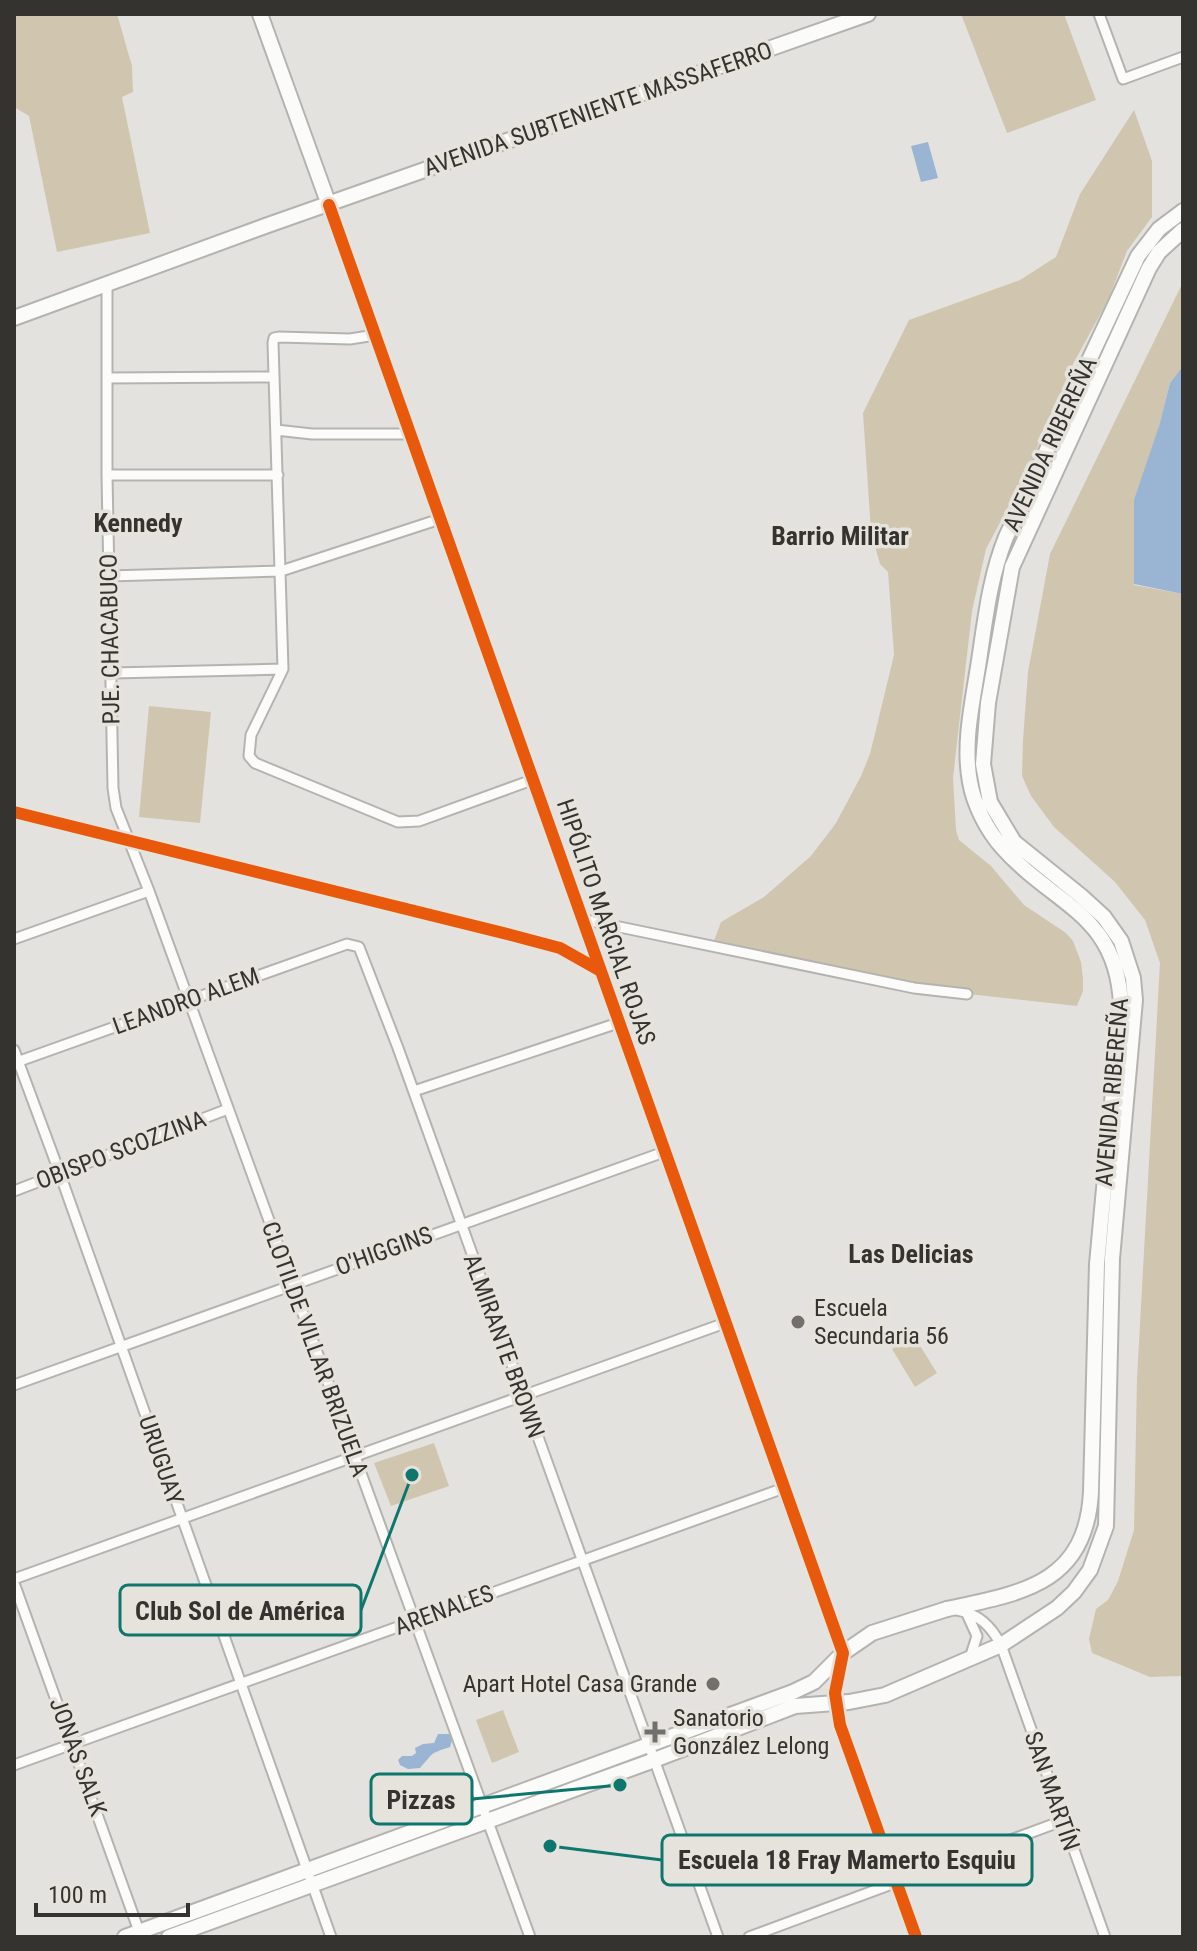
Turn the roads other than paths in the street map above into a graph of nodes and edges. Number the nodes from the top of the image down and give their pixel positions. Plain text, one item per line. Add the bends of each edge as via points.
1 (260, 14) edge
2 (868, 14) edge
3 (1099, 14) edge
4 (1183, 57) edge
5 (329, 205) junction
6 (1183, 211) edge
7 (1183, 230) edge
8 (107, 284) junction
9 (14, 318) edge
10 (375, 335) junction
11 (274, 377) junction
12 (107, 378) junction
13 (276, 430) junction
14 (410, 434) junction
15 (107, 475) junction
16 (278, 475) junction
17 (440, 519) junction
18 (281, 571) junction
19 (109, 576) junction
20 (283, 669) junction
21 (112, 673) junction
22 (532, 780) junction
23 (149, 891) junction
24 (581, 919) junction
25 (14, 939) edge
26 (359, 947) joint
27 (967, 994) dead end
28 (189, 1000) junction
29 (618, 1023) junction
30 (14, 1050) edge
31 (16, 1062) edge
32 (414, 1091) junction
33 (228, 1109) junction
34 (664, 1152) junction
35 (60, 1174) junction
36 (14, 1191) edge
37 (460, 1224) junction
38 (292, 1284) junction
39 (725, 1323) junction
40 (121, 1346) junction
41 (14, 1385) edge
42 (522, 1395) junction
43 (354, 1456) junction
44 (784, 1488) junction
45 (182, 1519) junction
46 (583, 1560) junction
47 (14, 1581) edge
48 (947, 1609) junction
49 (965, 1612) junction
50 (414, 1621) junction
51 (1001, 1645) junction
52 (843, 1653) junction
53 (970, 1658) junction
54 (240, 1684) junction
55 (783, 1703) junction
56 (835, 1703) junction
57 (74, 1743) junction
58 (652, 1752) junction
59 (14, 1765) edge
60 (484, 1814) junction
61 (1062, 1821) junction
62 (309, 1877) junction
63 (897, 1883) junction
64 (135, 1935) edge
65 (169, 1937) edge
66 (331, 1937) edge
67 (530, 1937) edge
68 (718, 1937) edge
69 (749, 1937) edge
70 (916, 1937) edge
71 (1105, 1937) edge

1 - 5 main road, HIPÓLITO MARCIAL ROJAS
2 - 5 main road, AVENIDA SUBTENIENTE MASSAFERRO
3 - 4 street via 1123,79
5 - 8 main road, AVENIDA SUBTENIENTE MASSAFERRO
5 - 10 street, HIPÓLITO MARCIAL ROJAS
6 - 48 main road, AVENIDA RIBEREÑA via 1159,229 1138,256 1006,537 990,586 967,742 970,785 1000,845 1099,933 1112,955 1121,1005 1098,1245 1086,1530 1066,1563 1036,1584
7 - 51 main road, AVENIDA RIBEREÑA via 1149,268 1012,567 988,703 983,764 999,821 1014,842 1104,917 1128,959 1135,1000 1112,1259 1106,1526 1090,1570 1074,1592
8 - 9 main road, AVENIDA SUBTENIENTE MASSAFERRO
8 - 12 street, PJE. CHACABUCO
10 - 11 street via 274,338
10 - 14 street, HIPÓLITO MARCIAL ROJAS
11 - 12 street
11 - 13 street
12 - 15 street, PJE. CHACABUCO
13 - 14 street
13 - 16 street
14 - 17 street, HIPÓLITO MARCIAL ROJAS
15 - 16 street
15 - 19 street, PJE. CHACABUCO
16 - 18 street
17 - 18 street
17 - 22 street, HIPÓLITO MARCIAL ROJAS
18 - 19 street
18 - 20 street
19 - 21 street, PJE. CHACABUCO
20 - 21 street
20 - 22 street via 251,735 249,756 255,763 398,822 419,821
21 - 23 street, PJE. CHACABUCO via 116,808
22 - 24 street, HIPÓLITO MARCIAL ROJAS
23 - 25 street
23 - 28 street, CLOTILDE VILLAR BRIZUELA
24 - 27 street via 914,988
24 - 29 street, HIPÓLITO MARCIAL ROJAS
26 - 28 street, LEANDRO ALEM via 347,944
26 - 32 street, ALMIRANTE BROWN
28 - 31 street, LEANDRO ALEM
28 - 33 street, CLOTILDE VILLAR BRIZUELA
29 - 32 street
29 - 34 street, HIPÓLITO MARCIAL ROJAS
30 - 31 street, URUGUAY
31 - 35 street, URUGUAY
32 - 37 street, ALMIRANTE BROWN
33 - 35 street, OBISPO SCOZZINA
33 - 38 street, CLOTILDE VILLAR BRIZUELA
34 - 37 street, O'HIGGINS
34 - 39 street, HIPÓLITO MARCIAL ROJAS
35 - 36 street, OBISPO SCOZZINA
35 - 40 street, URUGUAY
37 - 38 street, O'HIGGINS
37 - 42 street, ALMIRANTE BROWN
38 - 40 street, O'HIGGINS
38 - 43 street, CLOTILDE VILLAR BRIZUELA
39 - 42 street
39 - 44 street, HIPÓLITO MARCIAL ROJAS
40 - 41 street, O'HIGGINS
40 - 45 street, URUGUAY
42 - 43 street
42 - 46 street, ALMIRANTE BROWN
43 - 45 street
43 - 50 street, CLOTILDE VILLAR BRIZUELA
44 - 46 street, ARENALES
44 - 52 street, HIPÓLITO MARCIAL ROJAS
45 - 47 street
45 - 54 street, URUGUAY
46 - 50 street, ARENALES
46 - 58 street, ALMIRANTE BROWN
47 - 57 street, JONAS SALK
48 - 49 street
48 - 52 main road, AVENIDA RIBEREÑA via 872,1633
49 - 51 street via 988,1625
49 - 53 street via 977,1636
50 - 54 street, ARENALES
50 - 60 street, CLOTILDE VILLAR BRIZUELA
51 - 53 main road, AVENIDA RIBEREÑA
51 - 61 street, SAN MARTÍN
52 - 55 main road, AVENIDA RIBEREÑA
52 - 56 street
53 - 56 main road, AVENIDA RIBEREÑA via 885,1695
54 - 57 street, ARENALES
54 - 62 street, URUGUAY
55 - 56 main road, AVENIDA RIBEREÑA
55 - 58 main road
56 - 63 street
57 - 59 street, ARENALES
57 - 64 street, JONAS SALK
58 - 60 main road
58 - 68 street, ALMIRANTE BROWN
60 - 62 main road
60 - 67 street, CLOTILDE VILLAR BRIZUELA
61 - 63 street
61 - 71 street, SAN MARTÍN
62 - 64 main road
62 - 65 main road
62 - 66 street, URUGUAY
63 - 69 street
63 - 70 street

